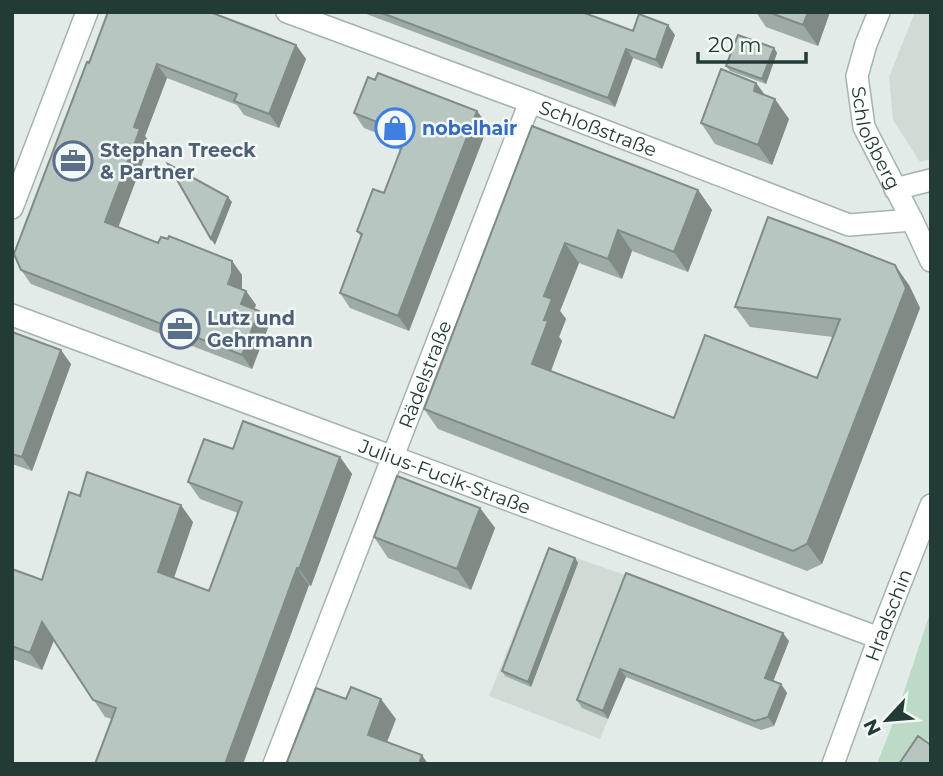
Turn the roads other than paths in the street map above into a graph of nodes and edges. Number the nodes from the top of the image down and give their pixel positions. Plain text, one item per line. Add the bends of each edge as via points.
1 (88, 12) edge
2 (287, 12) edge
3 (879, 12) edge
4 (530, 102) junction
5 (931, 180) edge
6 (895, 189) junction
7 (12, 208) edge
8 (912, 220) junction
9 (931, 261) edge
10 (12, 315) edge
11 (392, 456) junction
12 (931, 505) edge
13 (879, 638) junction
14 (274, 764) edge
15 (833, 764) edge

1 - 7 street
2 - 4 street, Schloßstraße
3 - 6 street, Schloßberg via 857,76 864,127
4 - 8 street, Schloßstraße via 849,225
4 - 11 street, Rädelstraße
5 - 6 street
6 - 8 street, Schloßberg
8 - 9 street
10 - 11 street, Julius-Fucik-Straße
11 - 13 street, Julius-Fucik-Straße
11 - 14 street, Rädelstraße
12 - 13 street, Hradschin
13 - 15 street, Hradschin

